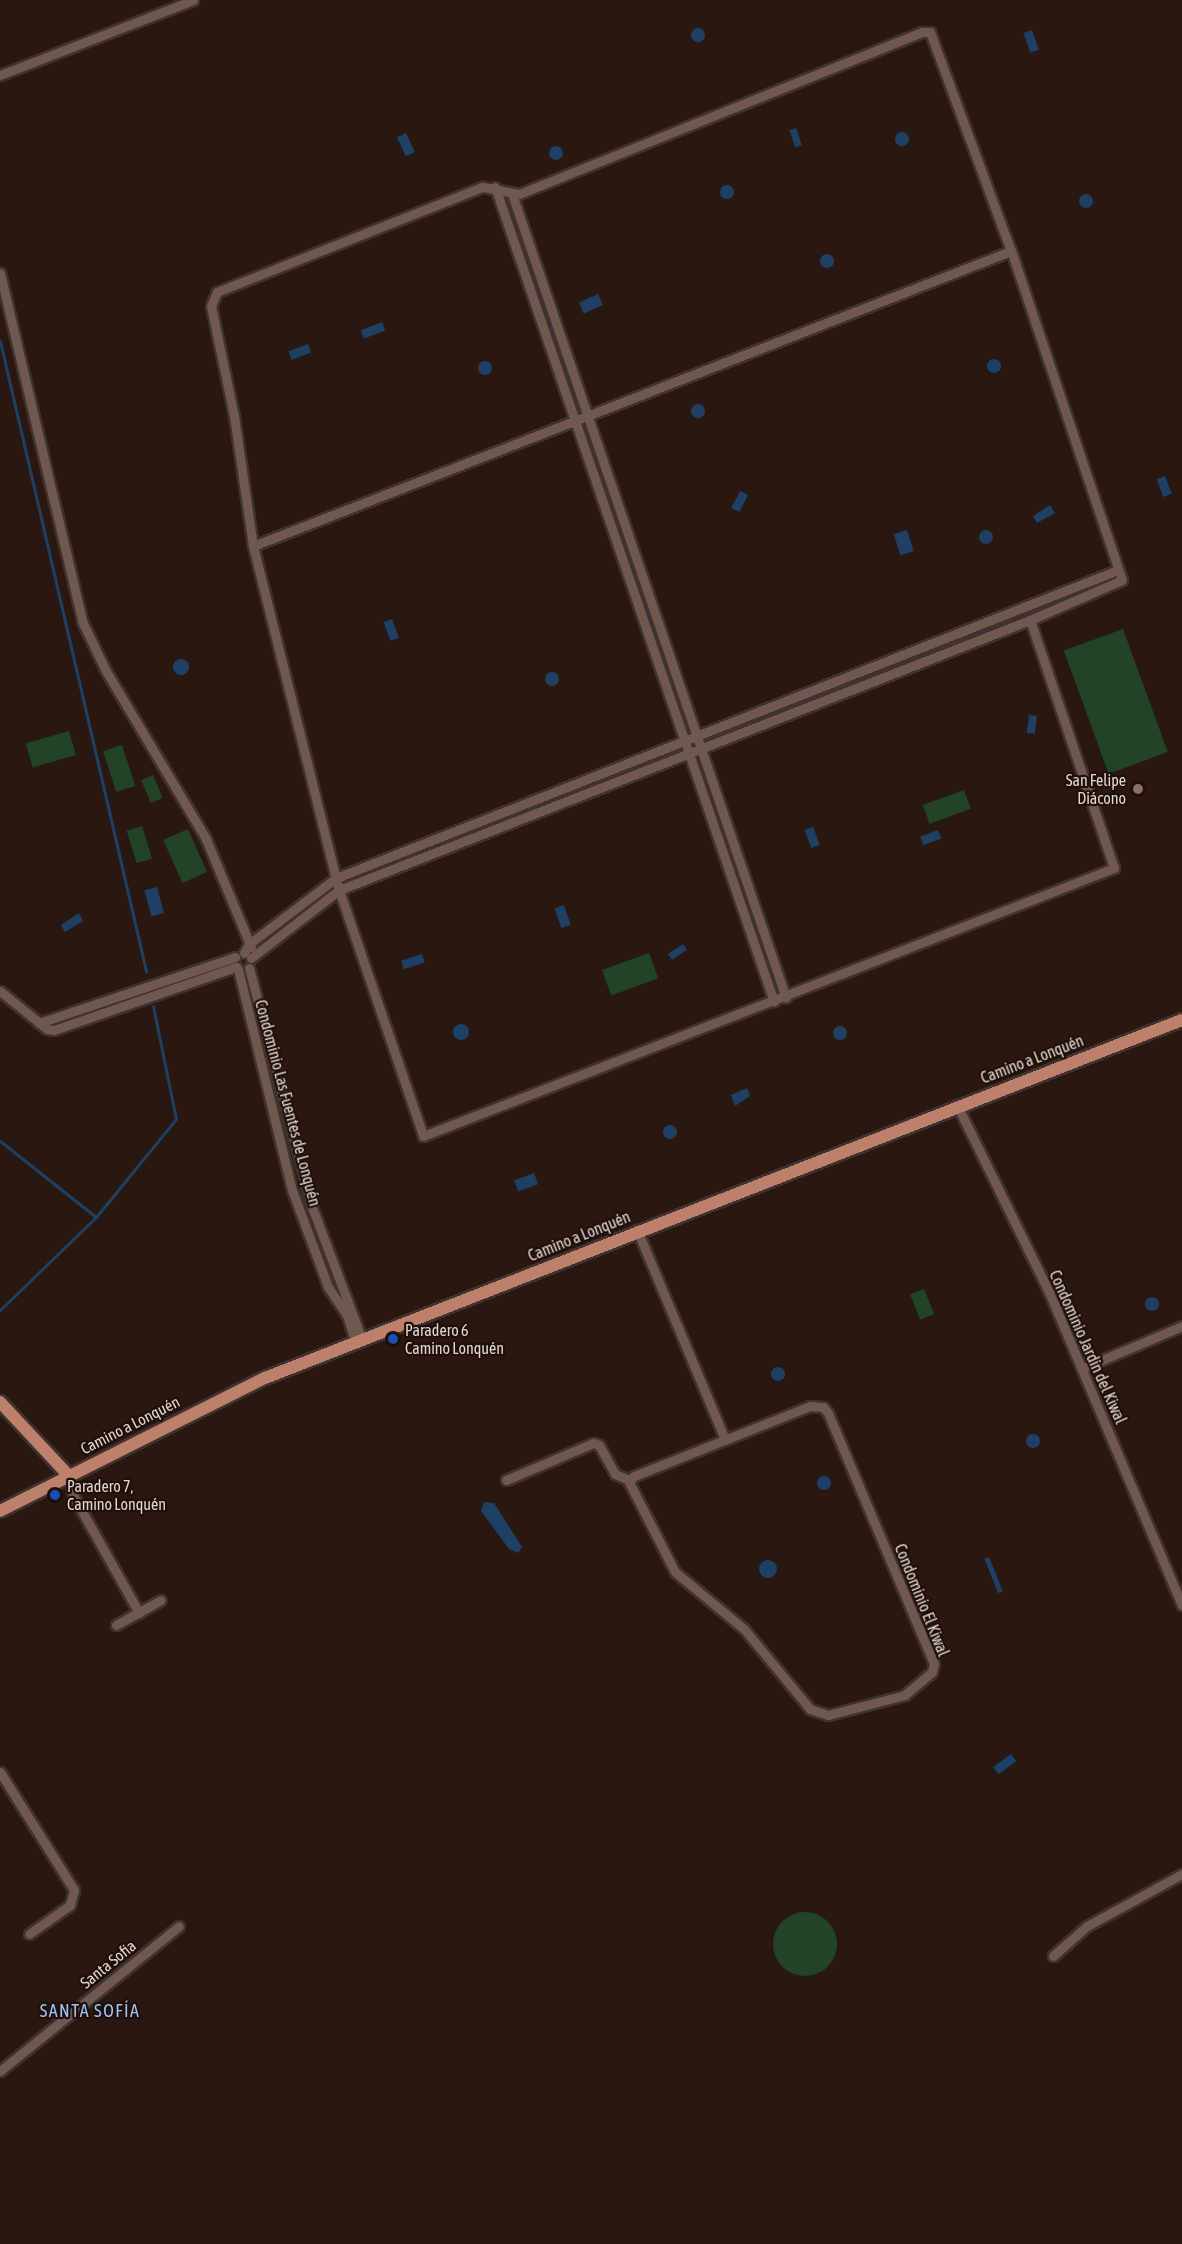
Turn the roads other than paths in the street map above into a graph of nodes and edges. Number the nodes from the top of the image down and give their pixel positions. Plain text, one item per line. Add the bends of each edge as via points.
1 (193, 0) edge
2 (0, 75) edge
3 (495, 187) junction
4 (512, 194) junction
5 (1011, 251) junction
6 (0, 273) edge
7 (587, 418) junction
8 (576, 422) junction
9 (253, 546) junction
10 (1118, 570) junction
11 (1029, 620) junction
12 (694, 736) junction
13 (682, 741) junction
14 (698, 749) junction
15 (687, 754) junction
16 (336, 878) junction
17 (339, 890) junction
18 (249, 944) junction
19 (244, 961) junction
20 (0, 991) edge
21 (786, 998) junction
22 (774, 1002) junction
23 (1182, 1020) edge
24 (957, 1105) junction
25 (637, 1230) junction
26 (1182, 1326) edge
27 (359, 1340) junction
28 (1083, 1368) junction
29 (0, 1402) edge
30 (725, 1439) junction
31 (68, 1474) junction
32 (506, 1480) dead end
33 (629, 1480) junction
34 (0, 1511) edge
35 (161, 1600) dead end
36 (1182, 1605) edge
37 (139, 1613) junction
38 (116, 1625) dead end
39 (0, 1772) edge
40 (1182, 1874) edge
41 (179, 1926) dead end
42 (29, 1934) dead end
43 (1053, 1956) dead end
44 (0, 2072) edge

1 - 2 street
3 - 4 street
3 - 8 street
3 - 9 street via 482,187 212,297
4 - 5 street via 926,32 934,37
4 - 7 street
5 - 7 street
5 - 10 street
6 - 18 street via 63,552 88,637 206,839
7 - 8 street
7 - 12 street
8 - 9 street
8 - 13 street
9 - 16 street
10 - 11 street via 1122,580
10 - 12 street
11 - 14 street
11 - 21 street via 1114,868
12 - 13 street
12 - 14 street
13 - 15 street
13 - 16 street
14 - 15 street
14 - 21 street
15 - 17 street
15 - 22 street
16 - 17 street
16 - 18 street
17 - 19 street
17 - 22 street via 423,1136
18 - 19 street
19 - 20 street via 61,1028 47,1029
19 - 27 street, Condominio Las Fuentes de Lonquén via 312,1207
19 - 27 street, Condominio Las Fuentes de Lonquén via 292,1190 328,1287
21 - 22 street
23 - 24 main road, Camino a Lonquén
24 - 25 main road, Camino a Lonquén
24 - 28 street, Condominio Jardín del Kiwal
25 - 27 main road, Camino a Lonquén
25 - 30 street
26 - 28 street
27 - 31 main road, Camino a Lonquén via 256,1382
28 - 36 street, Condominio Jardín del Kiwal
29 - 31 main road
30 - 33 street, Condominio El Kiwal
30 - 33 street, Condominio El Kiwal via 810,1406 826,1409 933,1660 932,1672 912,1691 828,1715 813,1711 744,1629 670,1566
31 - 34 main road, Camino a Lonquén
31 - 37 street via 74,1497
32 - 33 street via 593,1443 599,1446 615,1474
35 - 37 street
37 - 38 street
39 - 42 street via 74,1890 70,1905
40 - 43 street via 1087,1926
41 - 44 street, Santa Sofia

